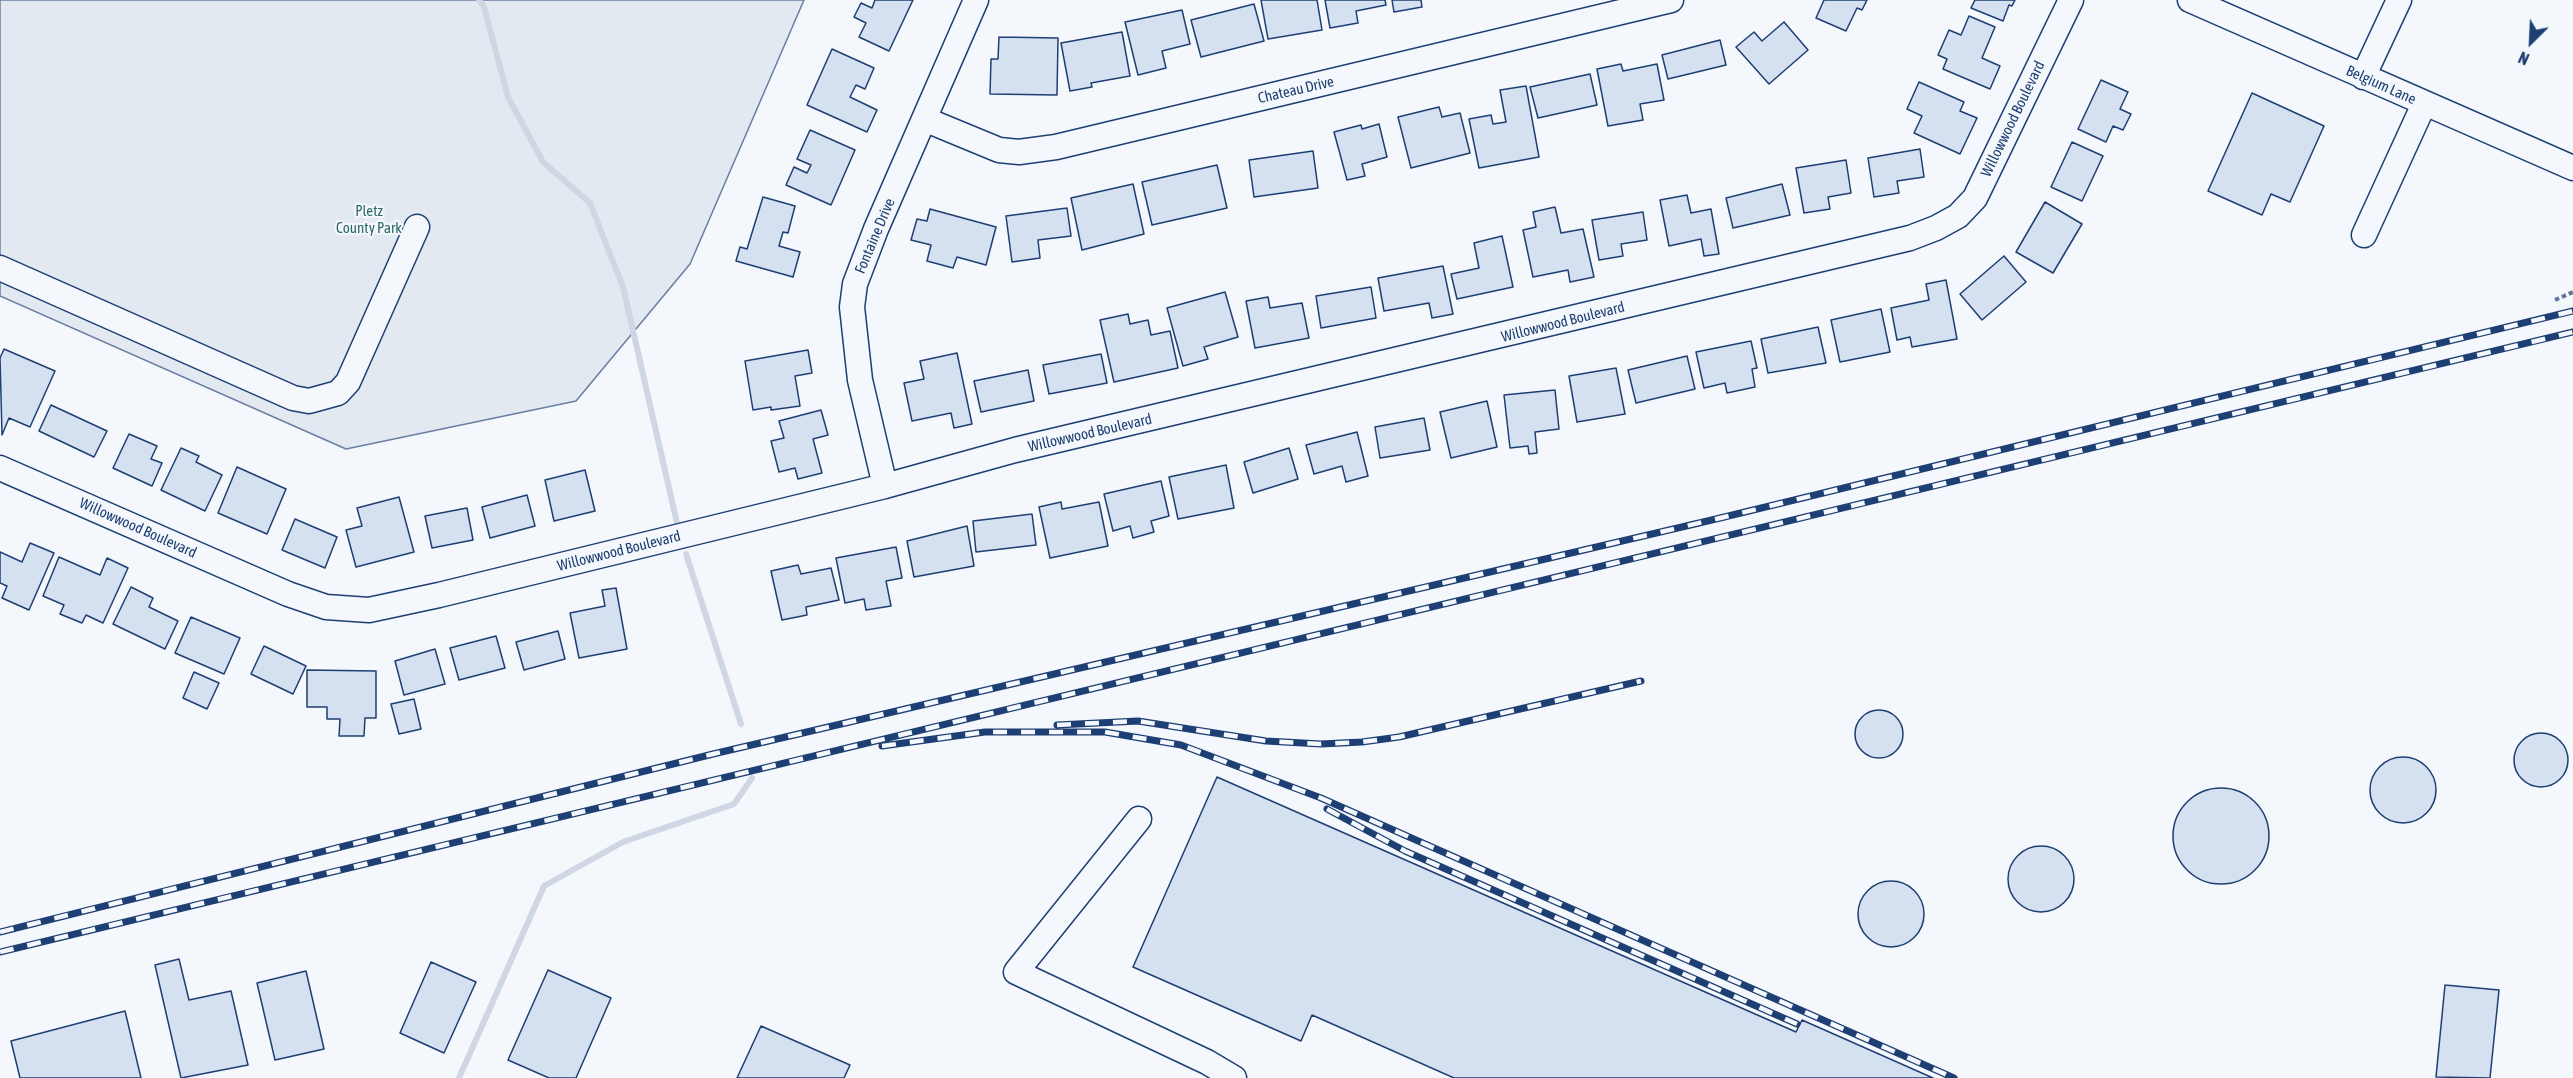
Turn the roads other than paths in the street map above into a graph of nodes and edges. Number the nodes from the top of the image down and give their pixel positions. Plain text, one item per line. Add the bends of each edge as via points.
1 (976, 0) edge
2 (1671, 0) edge
3 (2071, 0) edge
4 (2190, 0) edge
5 (2399, 0) edge
6 (2363, 77) junction
7 (2424, 104) junction
8 (924, 119) junction
9 (2573, 168) edge
10 (417, 227) dead end
11 (2364, 235) dead end
12 (0, 268) edge
13 (0, 468) edge
14 (885, 486) junction
15 (1139, 819) dead end
16 (1234, 1078) edge

1 - 8 street, Fontaine Drive
2 - 8 street, Chateau Drive via 1056,147 999,150
3 - 14 street, Willowwood Boulevard via 1975,198 1958,216 1936,228 1910,238 1523,332 1015,450
4 - 6 street, Belgium Lane
5 - 6 street
6 - 7 street, Belgium Lane
7 - 9 street, Belgium Lane
7 - 11 street
8 - 14 street, Fontaine Drive via 876,229 855,284 852,307 860,380
10 - 12 street via 348,382 338,393 309,401 293,398
13 - 14 street, Willowwood Boulevard via 288,594 326,607 369,610
15 - 16 street via 1016,972

